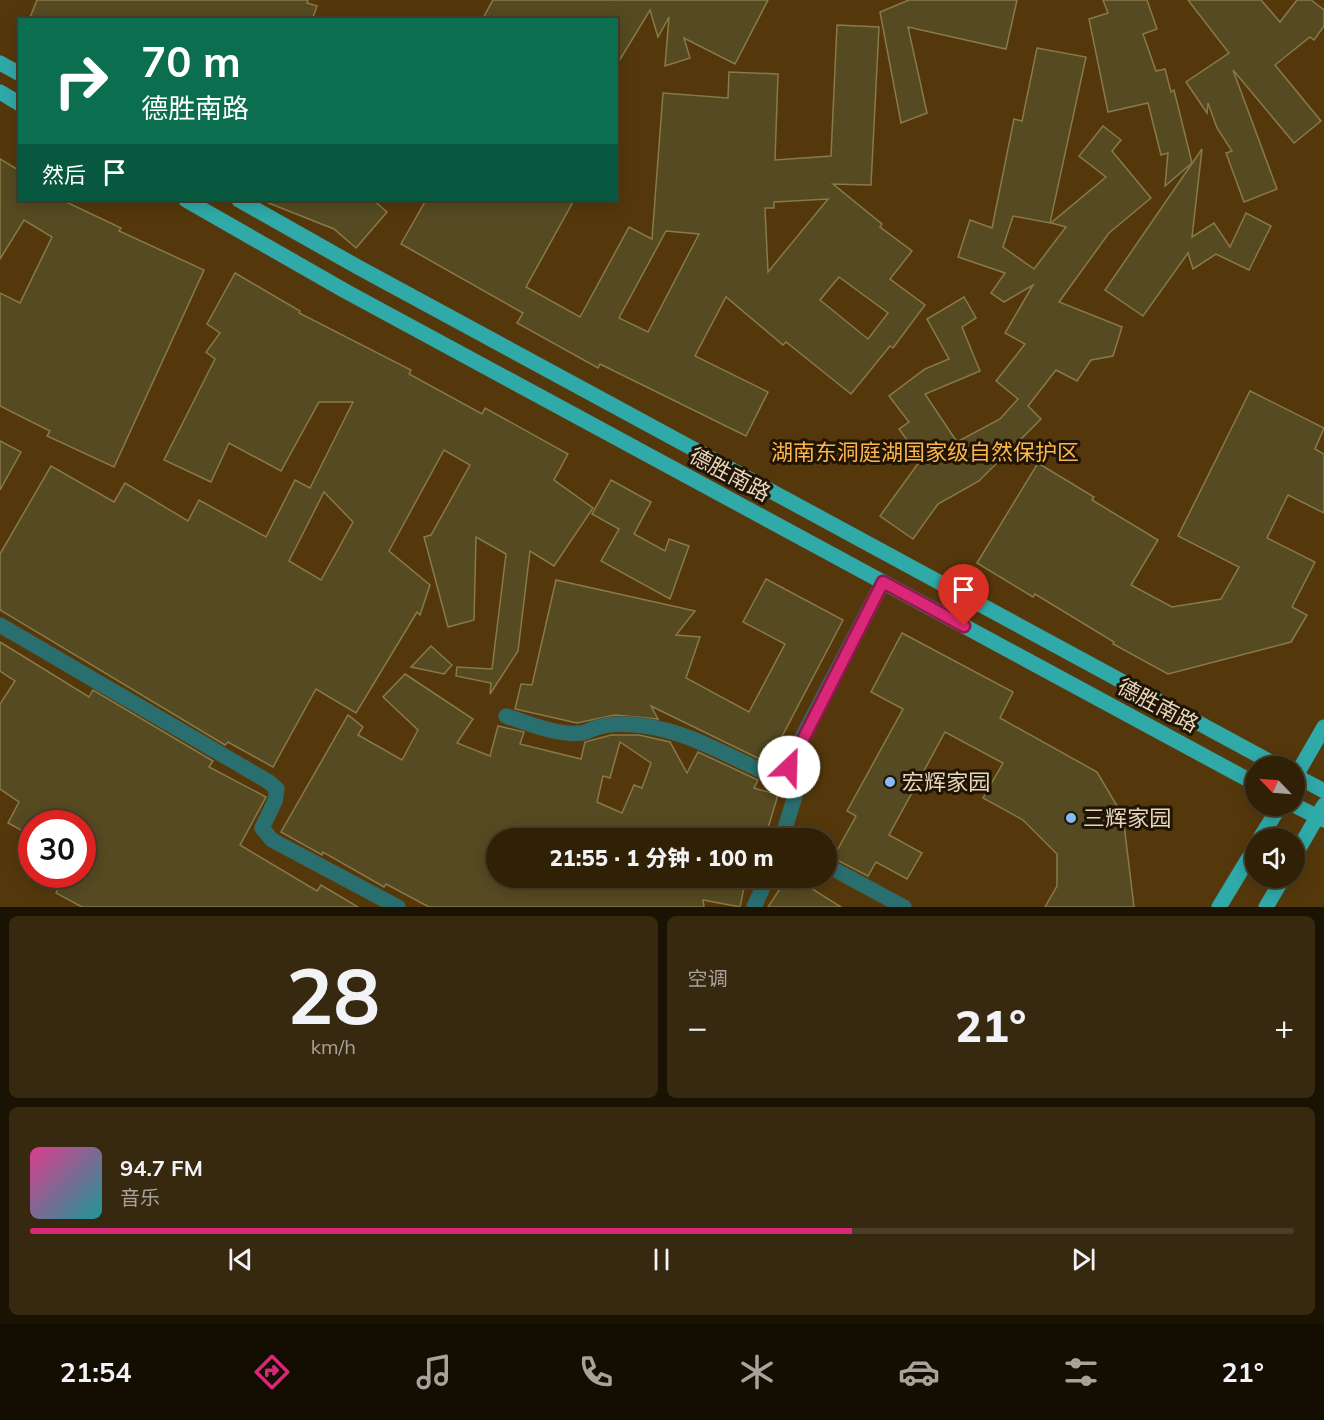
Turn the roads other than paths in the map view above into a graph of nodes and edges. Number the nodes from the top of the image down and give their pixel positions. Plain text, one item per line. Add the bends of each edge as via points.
1 (0, 63) edge
2 (18, 73) edge
3 (0, 92) edge
4 (18, 103) edge
5 (188, 201) edge
6 (241, 201) edge
7 (883, 582) junction
8 (0, 625) edge
9 (506, 716) dead end
10 (1324, 727) edge
11 (1260, 756) edge
12 (1305, 760) edge
13 (1245, 777) edge
14 (785, 780) junction
15 (1305, 782) edge
16 (1324, 791) edge
17 (1305, 809) edge
18 (1322, 814) edge
19 (785, 828) edge
20 (1305, 840) edge
21 (1245, 864) edge
22 (837, 871) edge
23 (837, 880) edge
24 (763, 888) edge
25 (1277, 888) edge
26 (398, 907) edge
27 (754, 907) edge
28 (881, 907) edge
29 (904, 907) edge
30 (1219, 907) edge
31 (1266, 907) edge

1 - 2 main road
3 - 4 main road
5 - 7 main road, 德胜南路 via 347,292
6 - 11 main road, 德胜南路
7 - 13 main road, 德胜南路
7 - 14 street via 794,755
8 - 26 street via 269,782 276,789 262,828 272,840
9 - 14 street via 548,729 580,733 601,726 643,726 678,733
10 - 12 main road
14 - 19 street via 795,795
15 - 16 main road
17 - 18 main road
18 - 20 main road
21 - 30 main road
22 - 29 street
23 - 28 street
24 - 27 street
25 - 31 main road

